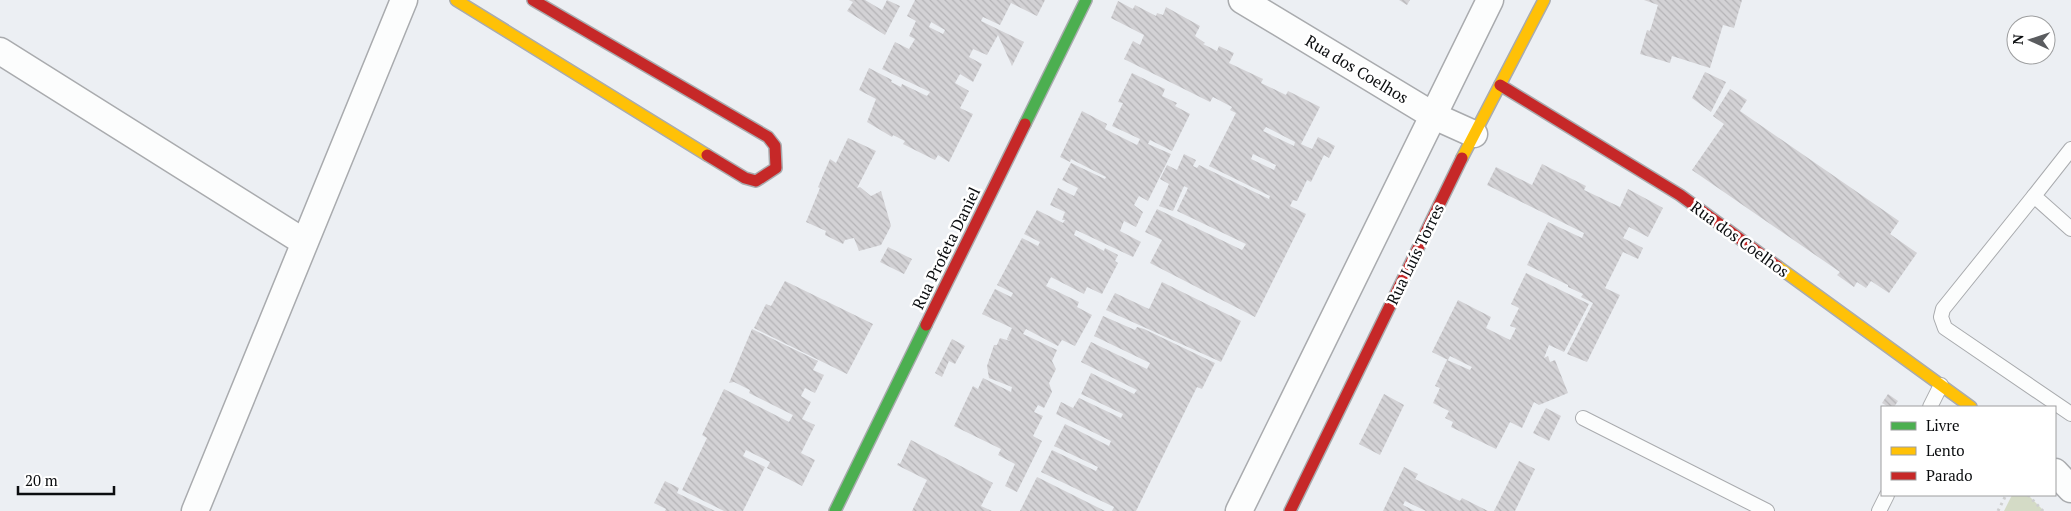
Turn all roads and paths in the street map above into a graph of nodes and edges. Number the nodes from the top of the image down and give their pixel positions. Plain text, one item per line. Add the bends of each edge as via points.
1 (404, 0) edge
2 (456, 0) edge
3 (533, 0) edge
4 (1086, 0) edge
5 (1242, 0) edge
6 (1490, 0) edge
7 (1544, 0) edge
8 (0, 51) edge
9 (1500, 85) junction
10 (1434, 116) junction
11 (1474, 134) junction
12 (2071, 149) edge
13 (2034, 196) junction
14 (2071, 229) edge
15 (304, 242) junction
16 (1941, 385) junction
17 (1930, 406) edge
18 (1970, 406) edge
19 (2071, 414) edge
20 (1583, 418) dead end
21 (2056, 473) edge
22 (2071, 489) edge
23 (1886, 496) edge
24 (2006, 496) edge
25 (2029, 496) edge
26 (195, 511) edge
27 (835, 511) edge
28 (1239, 511) edge
29 (1290, 511) edge
30 (1767, 511) edge
31 (1879, 511) edge
32 (1998, 511) edge
33 (2043, 511) edge

1 - 15 street
2 - 3 street via 745,178 756,181 776,168 775,146 768,137
4 - 27 street, Rua Profeta Daniel
5 - 10 street, Rua dos Coelhos
6 - 10 street
7 - 9 street, Rua Luís Torres
8 - 15 street
9 - 11 street, Rua Luís Torres
9 - 16 street, Rua dos Coelhos via 1680,195
10 - 11 street, Rua dos Coelhos
10 - 28 street
11 - 29 street, Rua Luís Torres
12 - 13 lane
13 - 14 lane
13 - 19 lane via 1943,308 1941,317 1945,328
15 - 26 street
16 - 17 lane
16 - 18 street, Rua dos Coelhos
20 - 30 lane
21 - 22 street
23 - 31 lane
24 - 32 path
25 - 33 path

